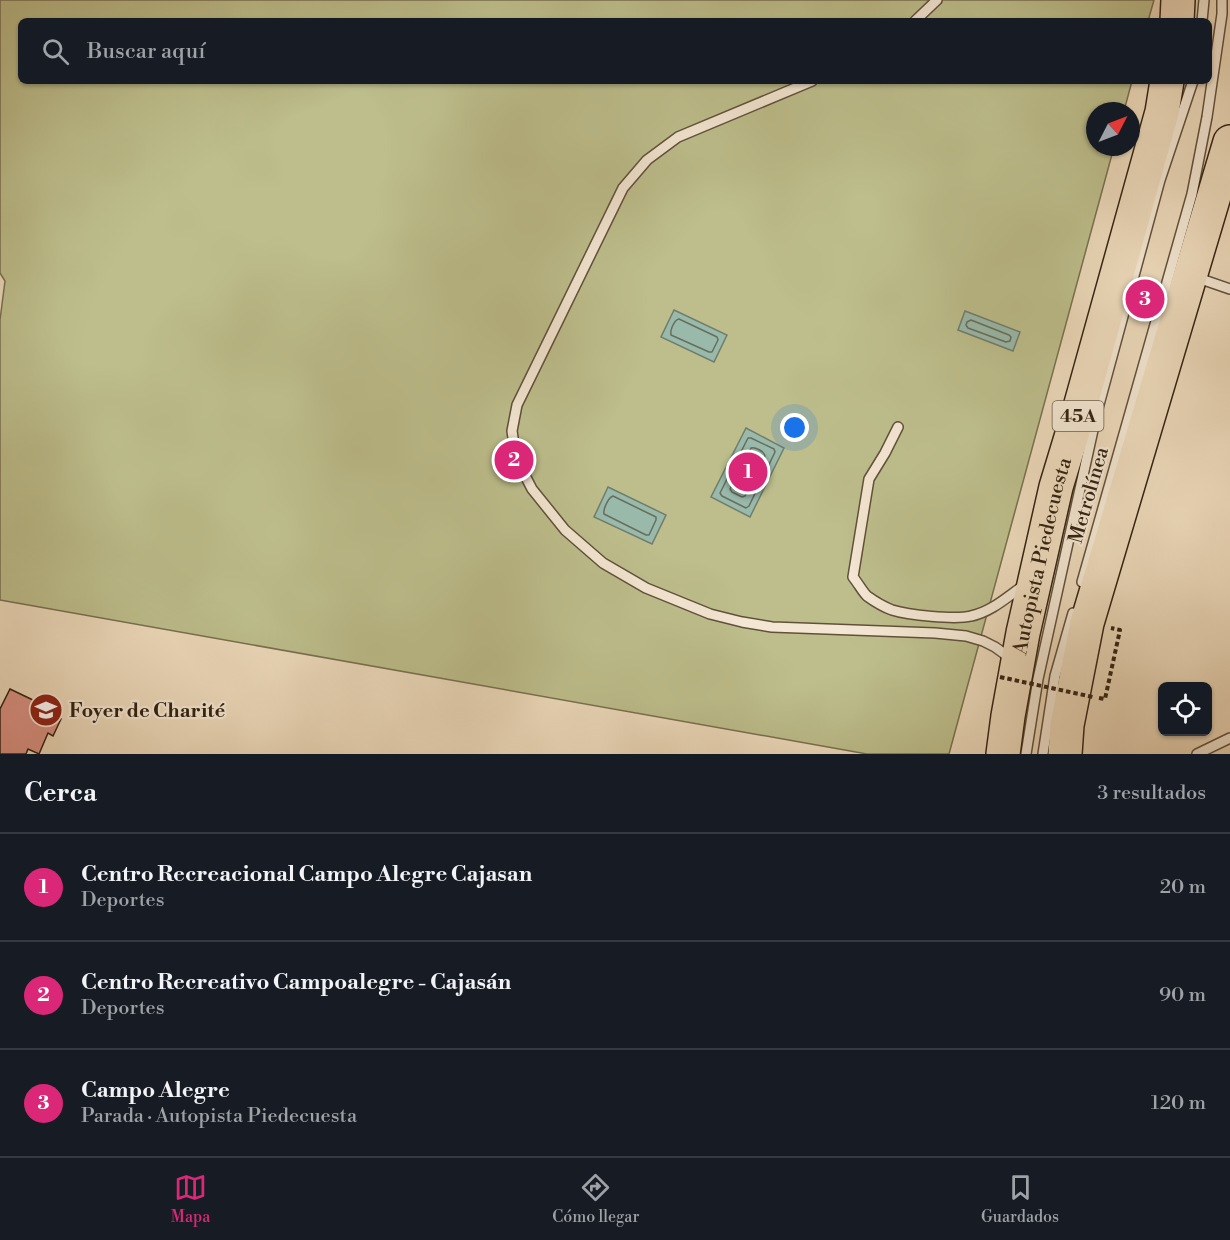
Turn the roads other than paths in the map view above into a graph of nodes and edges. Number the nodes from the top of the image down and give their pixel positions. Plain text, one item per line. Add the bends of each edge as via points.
1 (937, 0) edge
2 (1178, 0) edge
3 (1204, 0) edge
4 (1222, 0) edge
5 (918, 18) edge
6 (1176, 18) edge
7 (1202, 18) edge
8 (1212, 83) edge
9 (805, 84) edge
10 (1167, 84) edge
11 (1192, 84) edge
12 (1212, 84) edge
13 (1230, 142) edge
14 (1191, 276) junction
15 (1230, 289) edge
16 (898, 427) dead end
17 (1035, 577) junction
18 (1081, 586) dead end
19 (1074, 609) dead end
20 (1009, 670) junction
21 (1230, 738) edge
22 (1003, 754) edge
23 (1026, 754) edge
24 (1043, 754) edge
25 (1066, 754) edge
26 (1197, 754) edge

1 - 5 lane
2 - 6 highway
3 - 7 lane
4 - 8 lane, Metrolínea
9 - 20 lane via 678,137 647,160 623,188 517,405 512,431 516,458 532,489 565,530 603,563 646,588 710,614 772,627 966,636 995,647
10 - 17 highway, Autopista Piedecuesta / 45A
11 - 23 lane, Metrolínea via 1160,180 1097,412 1038,679
12 - 18 lane, Metrolínea via 1192,194
13 - 14 highway
14 - 15 lane
14 - 25 highway via 1087,623 1067,725
16 - 17 lane via 869,479 854,577 866,595 894,610 970,616 999,604
17 - 20 highway, Autopista Piedecuesta / 45A
19 - 24 lane via 1055,676
20 - 22 highway, Autopista Piedecuesta / 45A
21 - 26 lane

